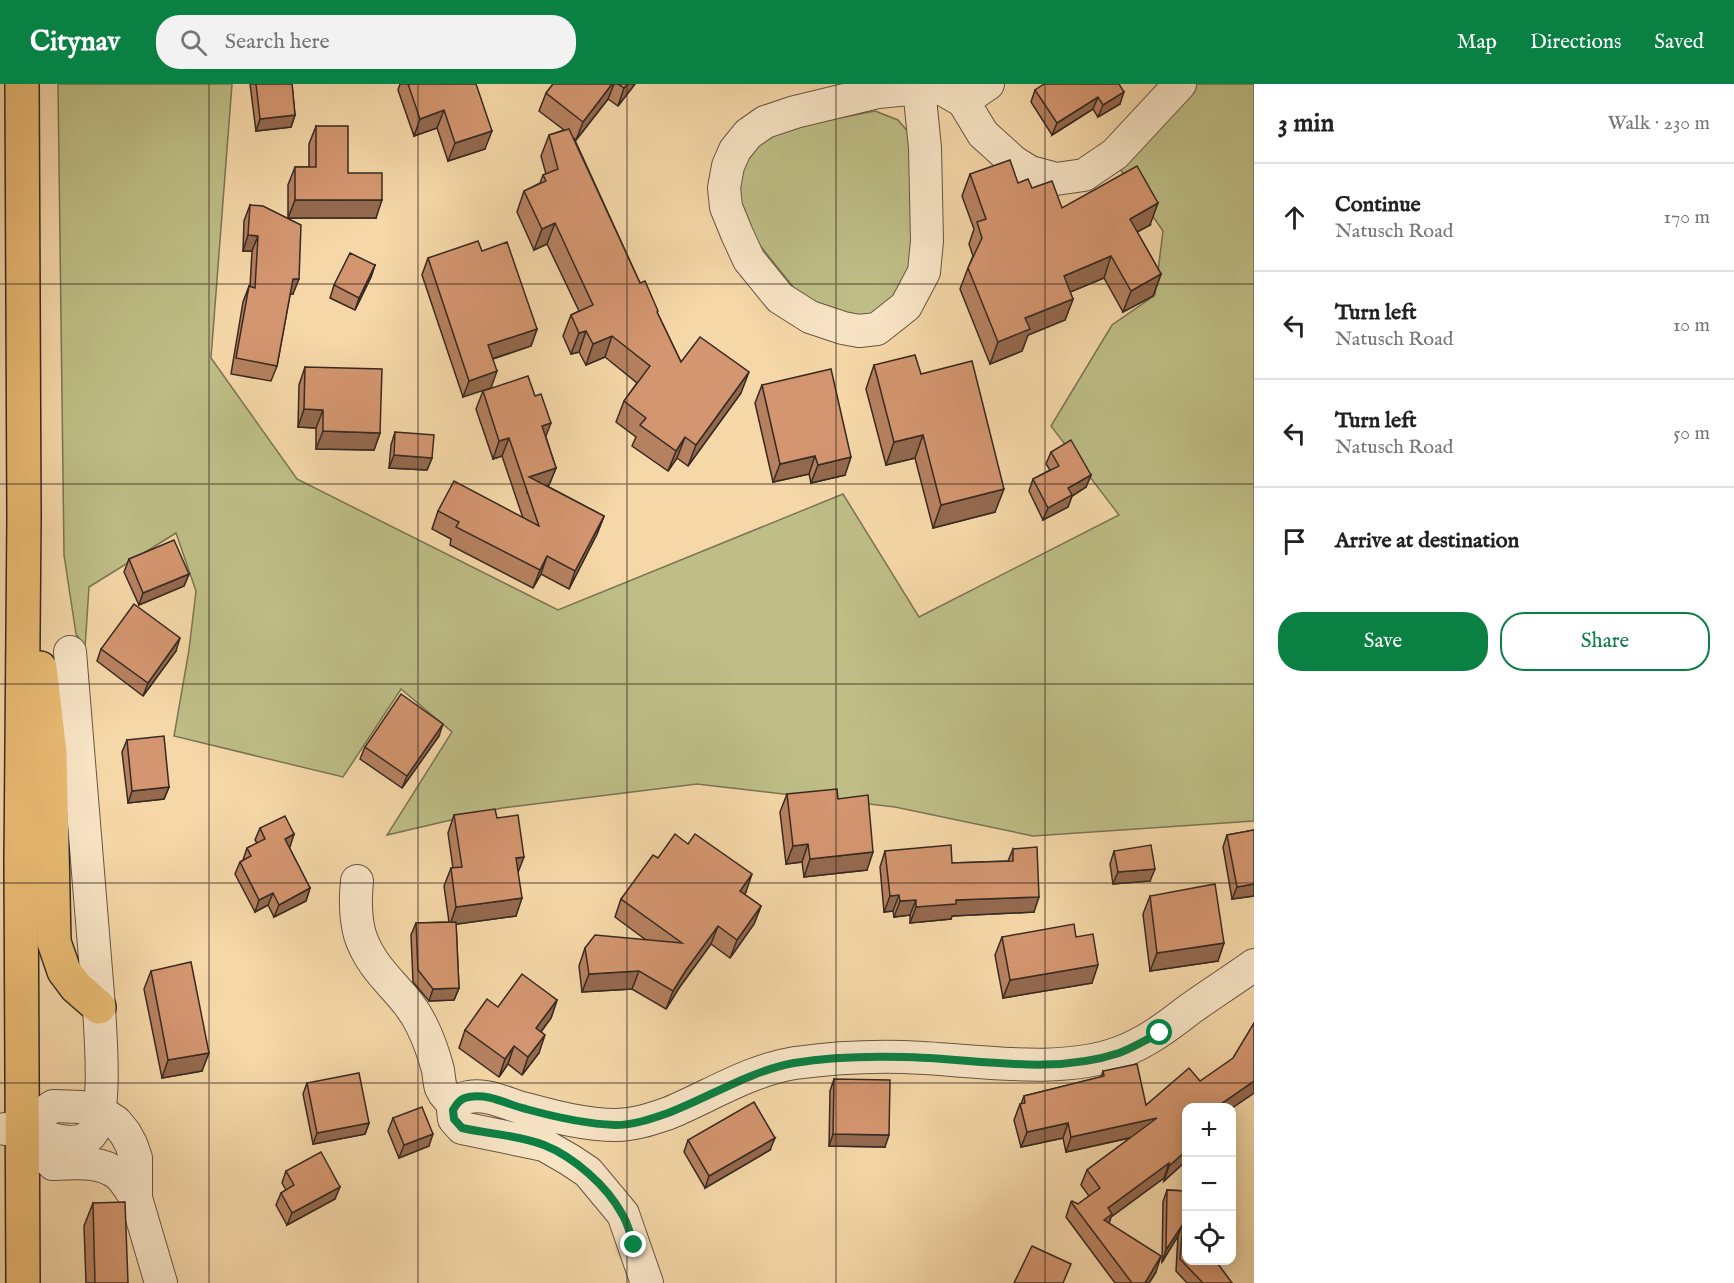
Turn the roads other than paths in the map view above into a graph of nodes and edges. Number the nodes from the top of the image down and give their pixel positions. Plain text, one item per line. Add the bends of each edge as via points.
1 (22, 84) edge
2 (1180, 84) edge
3 (919, 88) junction
4 (975, 92) edge
5 (24, 517) junction
6 (70, 652) dead end
7 (357, 881) dead end
8 (1254, 965) edge
9 (99, 1007) junction
10 (457, 1104) junction
11 (100, 1112) junction
12 (11, 1129) edge
13 (136, 1198) junction
14 (24, 1283) edge
15 (161, 1283) edge
16 (646, 1283) edge

1 - 5 highway
2 - 4 street via 1115,154 1084,175 1056,179 1030,172 983,134
3 - 3 street via 878,92 765,122 735,150 724,188 736,234 749,260 780,298 810,317 859,331 876,329 906,306 924,272 925,148
3 - 4 street
5 - 9 highway via 50,753 54,942 64,971
5 - 12 highway via 23,1088
6 - 9 street
7 - 10 street via 357,921 366,950 421,1023 442,1090
8 - 10 street via 1160,1033 1120,1052 1086,1061 1000,1063 903,1057 794,1064 763,1071 644,1122 616,1125 573,1120 484,1096 469,1097
9 - 11 street
10 - 16 street via 454,1119 462,1128 544,1145 588,1172 623,1215
11 - 12 street via 88,1138 76,1141 54,1140
11 - 13 street via 116,1122 131,1144 136,1158
12 - 13 street via 53,1164 102,1166 118,1174
12 - 14 highway via 24,1198
13 - 15 street

